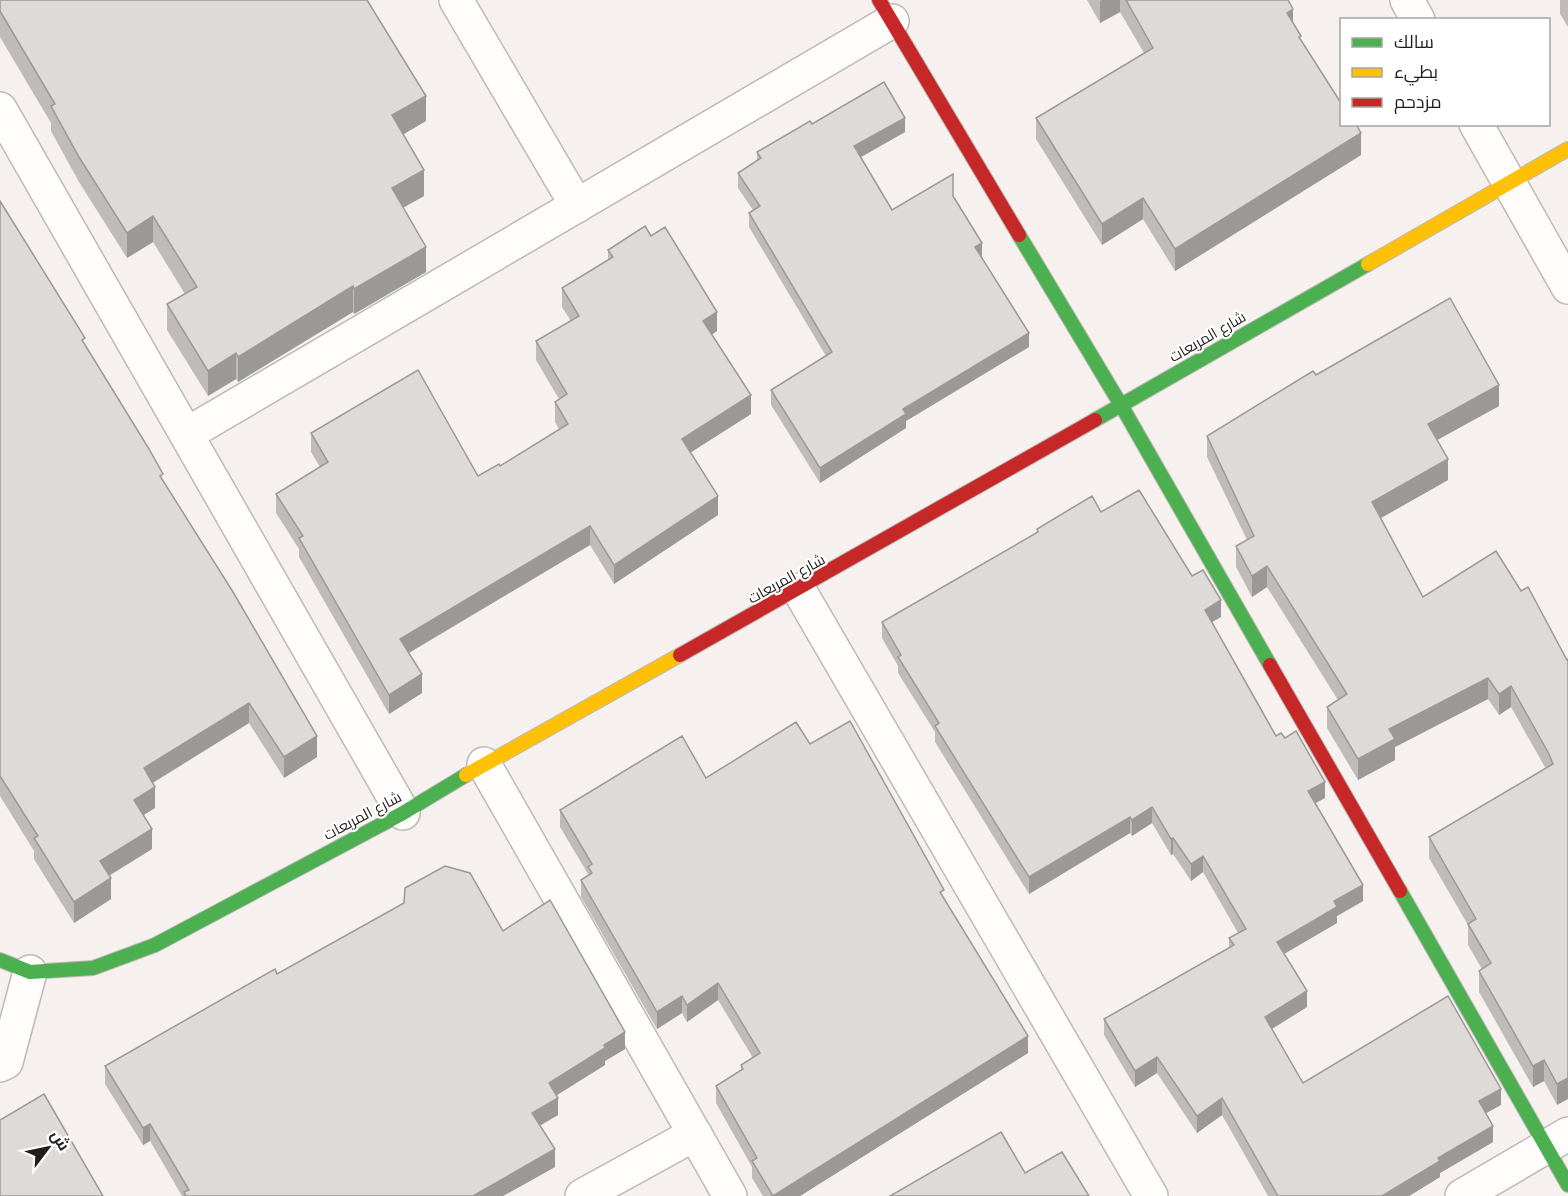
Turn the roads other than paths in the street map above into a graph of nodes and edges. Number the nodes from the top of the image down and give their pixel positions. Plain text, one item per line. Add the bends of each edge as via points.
1 (456, 0) edge
2 (1407, 0) edge
3 (885, 11) edge
4 (1417, 18) edge
5 (0, 109) edge
6 (1477, 126) edge
7 (1568, 149) edge
8 (1508, 183) junction
9 (577, 206) junction
10 (1568, 287) edge
11 (1121, 405) junction
12 (187, 434) junction
13 (799, 590) junction
14 (484, 764) junction
15 (403, 813) junction
16 (0, 960) edge
17 (30, 972) junction
18 (0, 1065) edge
19 (695, 1134) junction
20 (1557, 1140) edge
21 (1568, 1185) edge
22 (582, 1196) edge
23 (730, 1196) edge
24 (1151, 1196) edge
25 (1462, 1196) edge

1 - 9 street
2 - 4 street
3 - 9 street
3 - 11 street
5 - 12 street
6 - 8 street
7 - 8 street, شارع المربعات
8 - 10 street
8 - 11 street, شارع المربعات
9 - 12 street
11 - 13 street, شارع المربعات
11 - 20 street
12 - 15 street
13 - 14 street, شارع المربعات
13 - 24 street
14 - 15 street, شارع المربعات
14 - 19 street
15 - 17 street, شارع المربعات via 155,945 93,968
16 - 17 street, شارع المربعات
17 - 18 street via 6,1062
19 - 22 street
19 - 23 street
20 - 21 street
20 - 25 street

